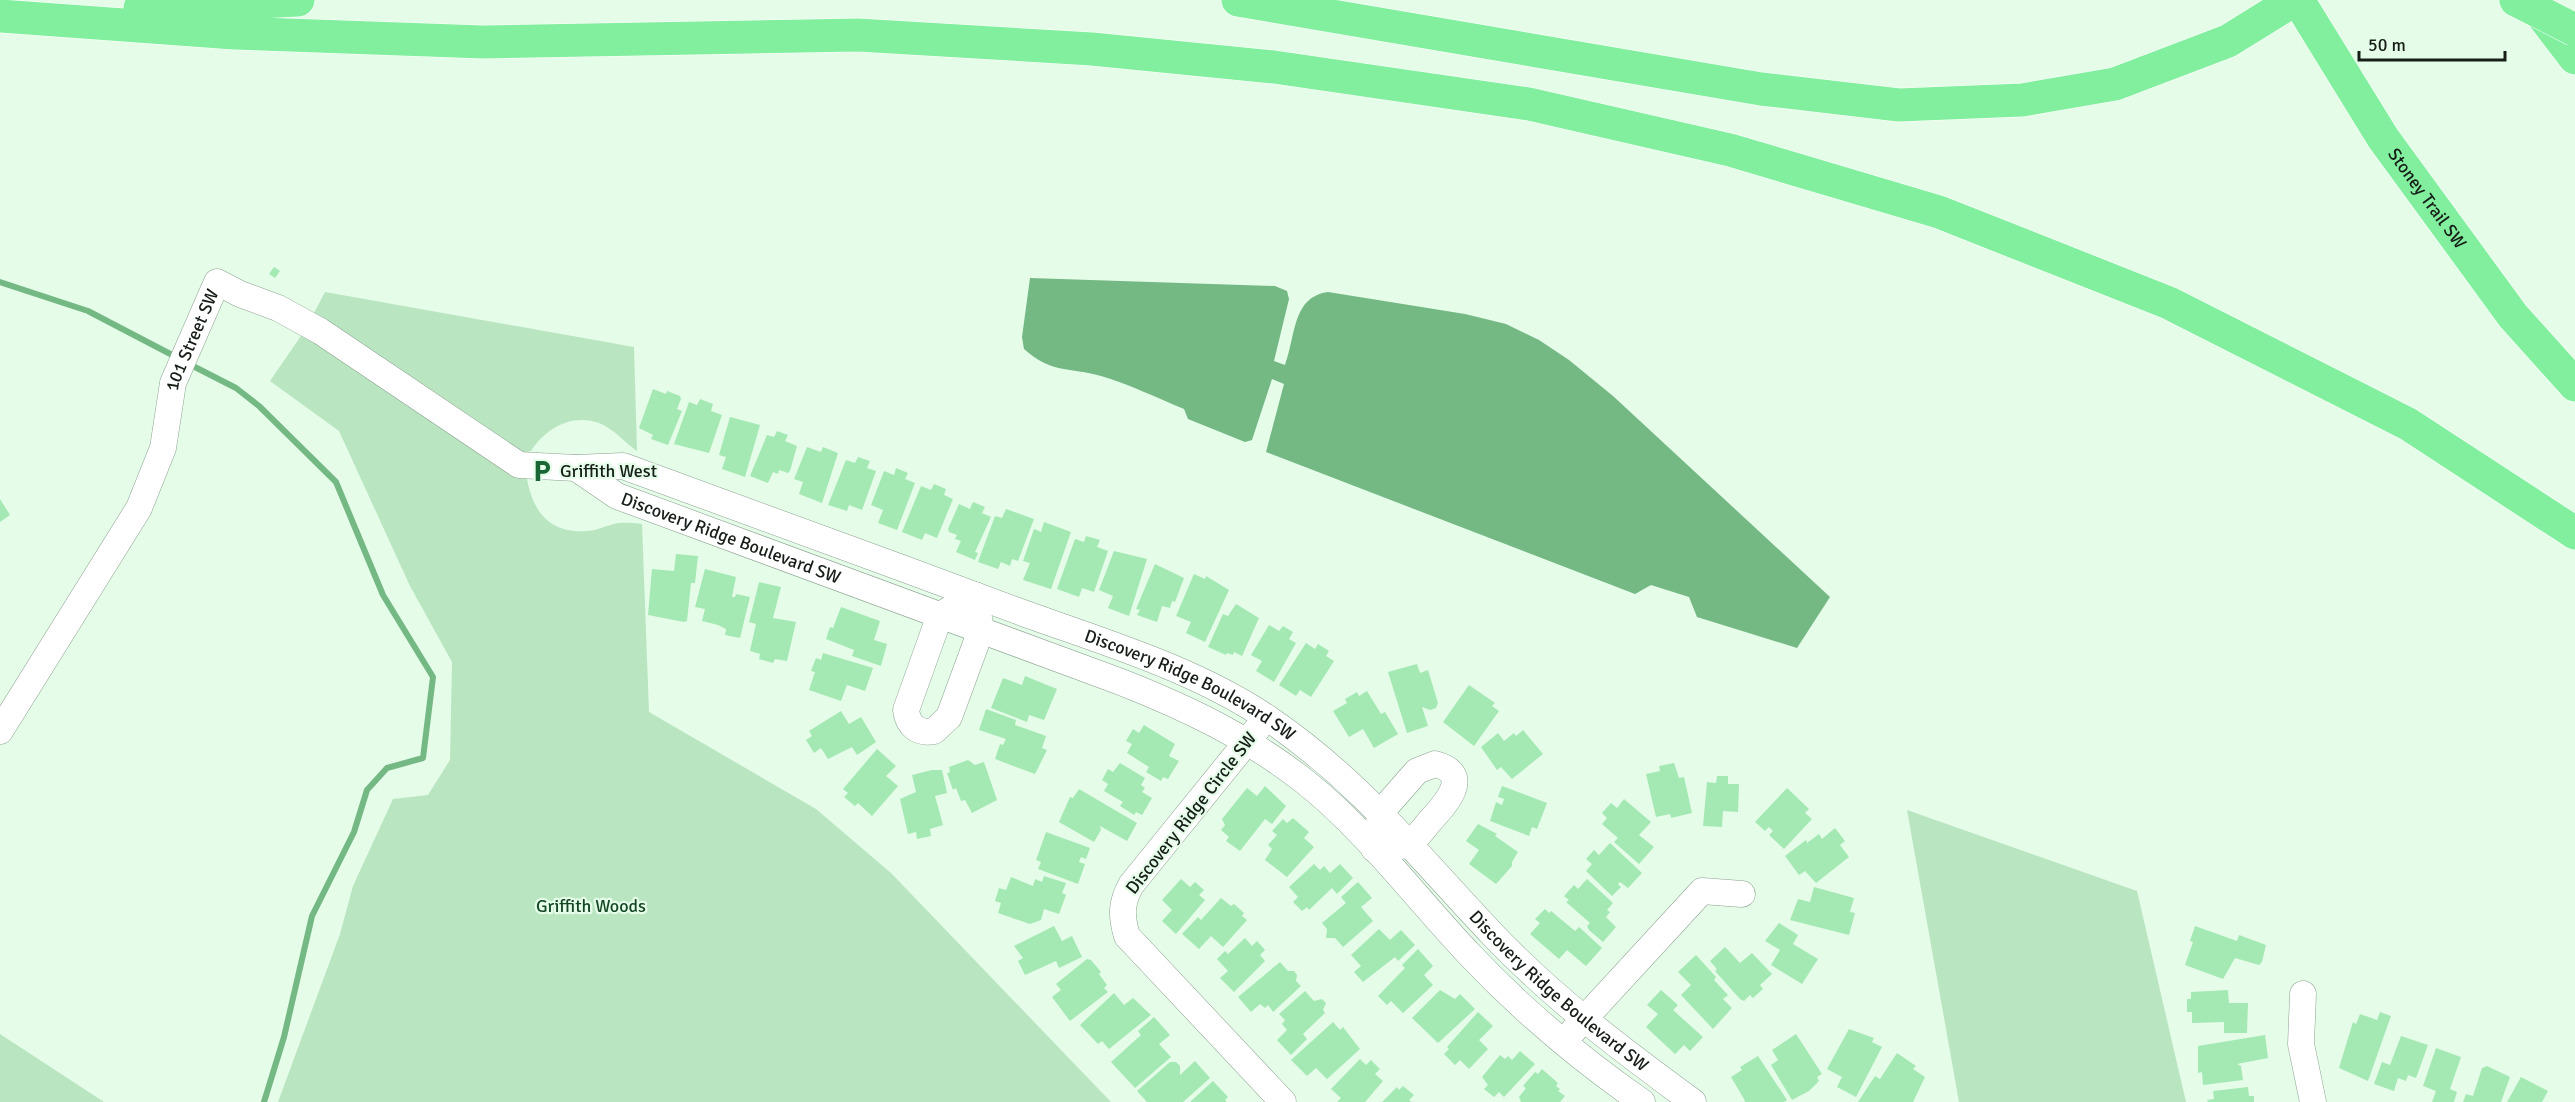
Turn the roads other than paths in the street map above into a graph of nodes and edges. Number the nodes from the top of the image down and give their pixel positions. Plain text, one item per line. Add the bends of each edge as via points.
1 (298, 0) edge
2 (1238, 0) edge
3 (2296, 0) edge
4 (2516, 0) edge
5 (2530, 0) edge
6 (0, 14) edge
7 (2575, 30) edge
8 (2575, 58) edge
9 (2575, 385) edge
10 (576, 468) junction
11 (2575, 533) edge
12 (975, 595) junction
13 (940, 615) junction
14 (981, 630) junction
15 (1267, 717) junction
16 (0, 731) edge
17 (1248, 741) junction
18 (1381, 812) junction
19 (1410, 844) junction
20 (1374, 849) junction
21 (1742, 894) dead end
22 (2302, 994) dead end
23 (1583, 1019) junction
24 (1563, 1042) junction
25 (1283, 1102) edge
26 (1642, 1102) edge
27 (1693, 1102) edge
28 (2314, 1102) edge

1 - 6 highway
2 - 3 highway via 1761,89 1899,105 2022,100 2115,84 2229,41
3 - 9 highway, Stoney Trail SW via 2367,113 2512,316
4 - 7 highway, bridge
5 - 8 highway
6 - 11 highway via 234,33 483,42 858,34 1092,49 1251,65 1529,104 1730,150 1939,212 2169,303 2408,424
10 - 12 street, Discovery Ridge Boulevard SW via 622,466
10 - 13 street, Discovery Ridge Boulevard SW via 617,496
10 - 16 street, 101 Street SW via 519,465 320,331 217,282 173,383 162,448 139,508
12 - 13 street
12 - 14 street
12 - 15 street, Discovery Ridge Boulevard SW via 1184,673
13 - 14 street, Discovery Ridge Boulevard SW
13 - 14 street via 906,710 910,723 921,731 934,731 946,723
14 - 17 street, Discovery Ridge Boulevard SW via 1187,708
15 - 17 street, Discovery Ridge Circle SW
15 - 18 street, Discovery Ridge Boulevard SW via 1336,769
17 - 20 street, Discovery Ridge Boulevard SW via 1306,783
17 - 25 street, Discovery Ridge Circle SW via 1131,885 1121,912 1127,936
18 - 19 street, Discovery Ridge Boulevard SW
18 - 19 street via 1422,766 1435,764 1447,769 1454,781 1453,795
18 - 20 street
19 - 20 street
19 - 23 street, Discovery Ridge Boulevard SW via 1492,934
20 - 24 street, Discovery Ridge Boulevard SW via 1470,955
21 - 23 street via 1702,891
22 - 28 street via 2301,1044
23 - 24 street
23 - 27 street, Discovery Ridge Boulevard SW
24 - 26 street, Discovery Ridge Boulevard SW

